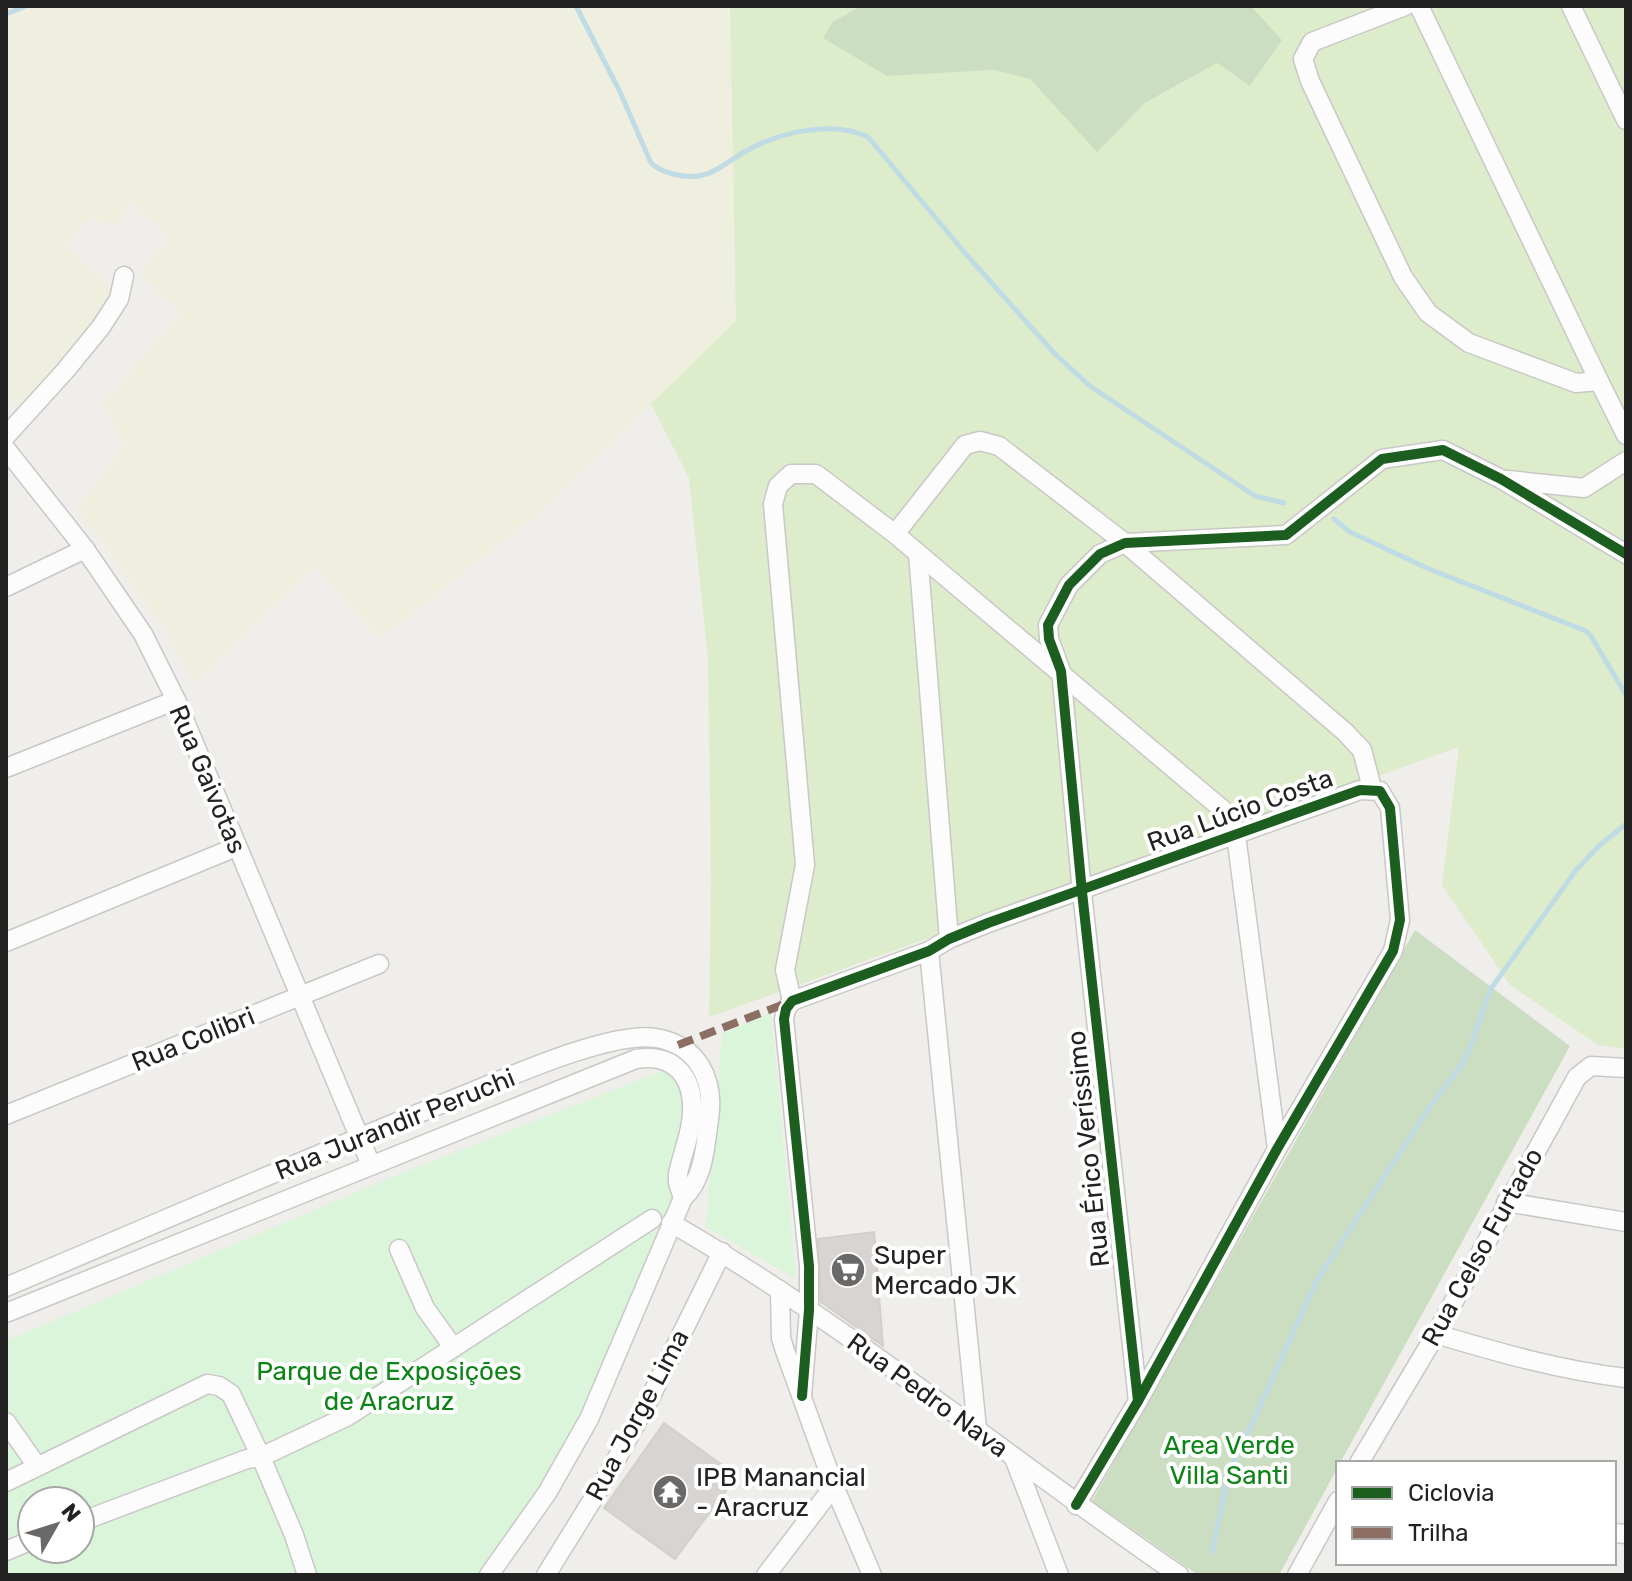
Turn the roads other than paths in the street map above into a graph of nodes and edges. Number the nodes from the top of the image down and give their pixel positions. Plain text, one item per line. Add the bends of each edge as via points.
1 (1405, 6) edge
2 (1419, 6) edge
3 (1571, 6) edge
4 (1626, 120) edge
5 (124, 276) dead end
6 (1599, 381) junction
7 (6, 436) edge
8 (1626, 438) edge
9 (1626, 448) edge
10 (6, 449) edge
11 (1626, 461) edge
12 (1501, 479) junction
13 (895, 534) junction
14 (1125, 543) junction
15 (85, 549) junction
16 (918, 553) junction
17 (1626, 554) edge
18 (6, 587) edge
19 (1061, 671) junction
20 (176, 700) junction
21 (6, 768) edge
22 (1372, 788) junction
23 (1236, 835) junction
24 (236, 847) junction
25 (1082, 892) junction
26 (949, 939) junction
27 (6, 942) edge
28 (929, 951) junction
29 (379, 964) dead end
30 (299, 996) junction
31 (792, 1001) junction
32 (1626, 1068) edge
33 (6, 1115) edge
34 (359, 1137) junction
35 (1277, 1149) junction
36 (371, 1165) junction
37 (683, 1198) junction
38 (1506, 1202) junction
39 (652, 1219) dead end
40 (1626, 1222) edge
41 (671, 1223) junction
42 (399, 1249) dead end
43 (722, 1252) junction
44 (6, 1287) edge
45 (780, 1290) junction
46 (809, 1310) junction
47 (6, 1313) edge
48 (1436, 1334) junction
49 (453, 1347) junction
50 (1626, 1378) edge
51 (802, 1396) junction
52 (1138, 1401) junction
53 (6, 1422) edge
54 (977, 1429) junction
55 (1013, 1456) junction
56 (261, 1457) junction
57 (1360, 1461) edge
58 (37, 1466) junction
59 (6, 1482) edge
60 (834, 1486) junction
61 (1076, 1505) junction
62 (1336, 1505) edge
63 (96, 1516) edge
64 (307, 1575) edge
65 (489, 1575) edge
66 (546, 1575) edge
67 (766, 1575) edge
68 (872, 1575) edge
69 (1059, 1575) edge
70 (1179, 1575) edge
71 (1297, 1575) edge

1 - 6 street via 1312,42 1303,59 1403,277 1428,313 1469,343 1576,383
2 - 6 street
3 - 4 street
5 - 7 street via 119,299 101,327
6 - 8 street
8 - 9 street
10 - 15 street, Rua Gaivotas
11 - 12 street via 1584,488
12 - 14 street via 1443,450 1382,459 1286,535
12 - 17 street
13 - 14 street via 965,445 980,441 999,446
13 - 16 street
13 - 31 street via 816,474 791,474 778,486 773,504 805,865 785,970
14 - 19 street, Rua Érico Veríssimo via 1100,554 1069,585 1048,625
14 - 22 street via 1345,732 1362,750
15 - 18 street
15 - 20 street, Rua Gaivotas via 143,634
16 - 19 street
16 - 26 street
19 - 23 street via 1222,809
19 - 25 street, Rua Érico Veríssimo
20 - 21 street
20 - 24 street, Rua Gaivotas
22 - 23 street, Rua Lúcio Costa
22 - 35 street, Rua Lúcio Costa via 1390,808 1398,937
23 - 25 street, Rua Lúcio Costa
23 - 35 street
24 - 27 street
24 - 30 street, Rua Gaivotas
25 - 26 street, Rua Lúcio Costa
25 - 52 street, Rua Érico Veríssimo
26 - 28 street, Rua Lúcio Costa
28 - 31 street, Rua Lúcio Costa
28 - 54 street
29 - 30 street, Rua Colibri
30 - 33 street, Rua Colibri
30 - 34 street, Rua Gaivotas
31 - 46 street via 784,1019
32 - 38 street, Rua Celso Furtado via 1600,1064 1577,1077
34 - 36 street, Rua Gaivotas
34 - 37 street, Rua Jurandir Peruchi via 567,1055 656,1038 683,1049 708,1079 703,1155 696,1182
34 - 44 street, Rua Jurandir Peruchi
35 - 52 street, Rua Lúcio Costa
36 - 37 street, Rua Jurandir Peruchi via 606,1069 648,1057 670,1062 687,1083 692,1116 678,1183
36 - 47 street, Rua Jurandir Peruchi
37 - 41 street, Rua Jurandir Peruchi
38 - 40 street
38 - 48 street, Rua Celso Furtado
39 - 49 street
41 - 43 street, Rua Pedro Nava
41 - 65 street, Rua Jurandir Peruchi via 589,1419 547,1493
42 - 49 street via 425,1308
43 - 45 street, Rua Pedro Nava
43 - 66 street, Rua Jorge Lima via 644,1410
45 - 46 street, Rua Pedro Nava
45 - 51 street via 781,1338
46 - 51 street
46 - 54 street, Rua Pedro Nava
48 - 50 street via 1529,1362
48 - 57 street, Rua Celso Furtado
49 - 56 street via 348,1416
51 - 60 street
52 - 61 street, Rua Lúcio Costa
53 - 58 street
54 - 55 street, Rua Pedro Nava
55 - 61 street, Rua Pedro Nava
55 - 69 street
56 - 58 street via 231,1394 207,1384
56 - 63 street
56 - 64 street
58 - 59 street
60 - 67 street
60 - 68 street
61 - 70 street, Rua Pedro Nava
62 - 71 street

